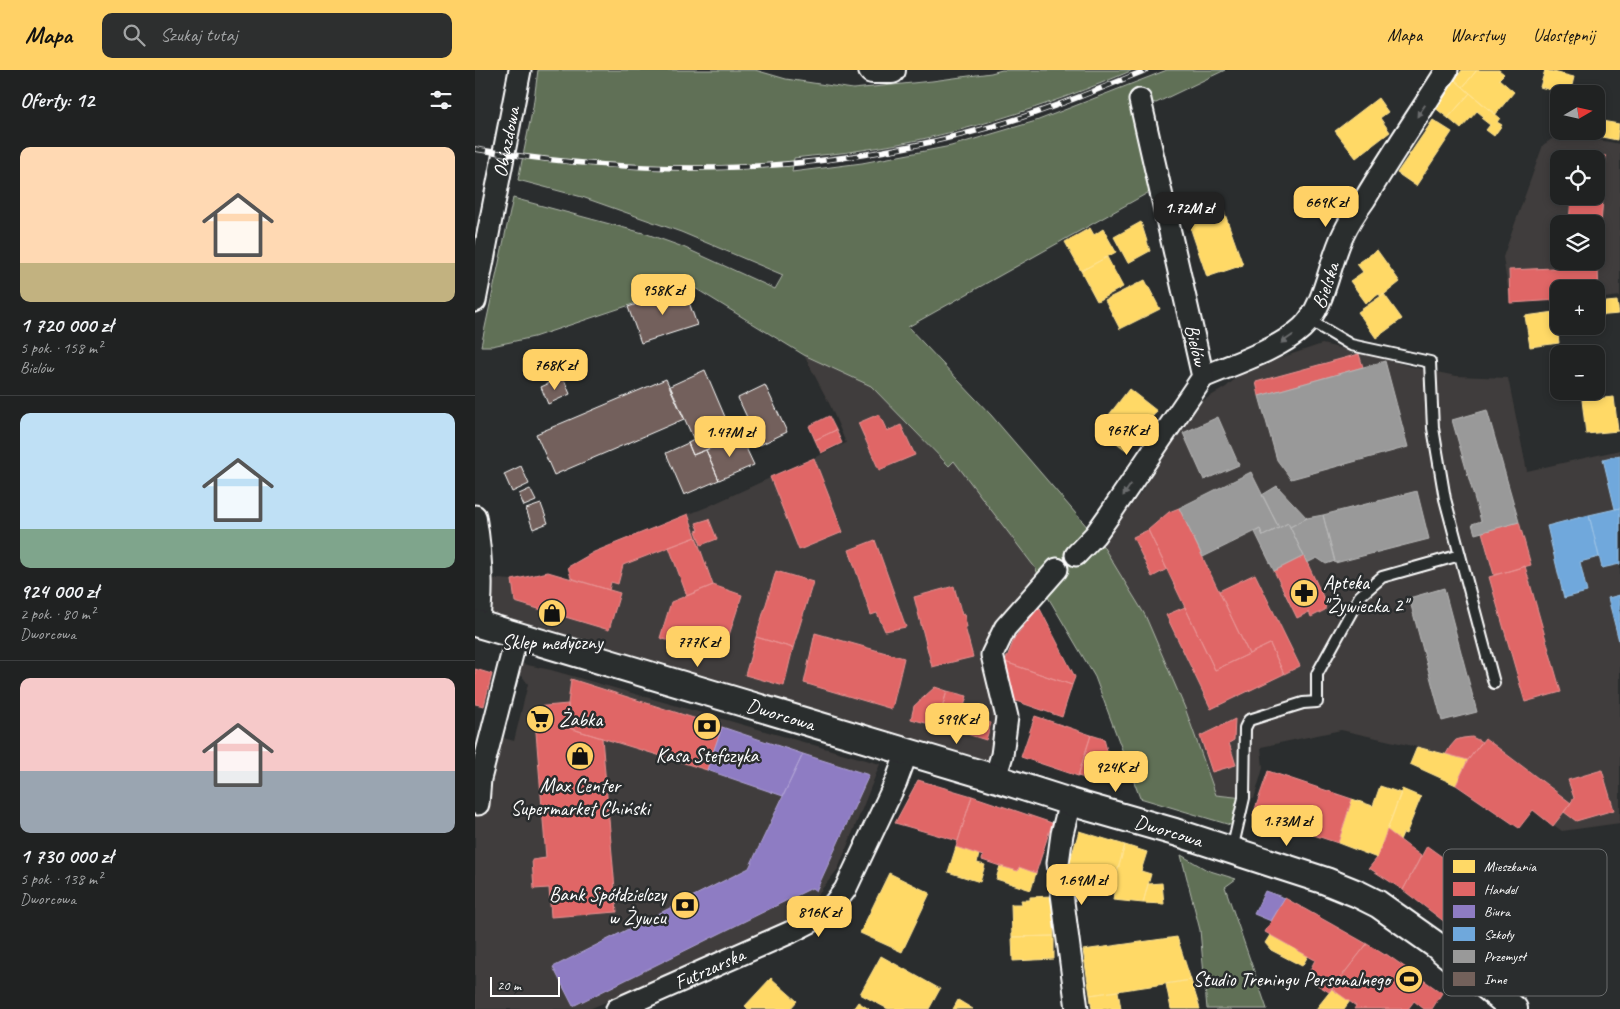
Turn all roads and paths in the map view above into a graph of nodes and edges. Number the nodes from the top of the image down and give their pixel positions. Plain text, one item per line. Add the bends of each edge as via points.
1 (520, 70) edge
2 (872, 70) edge
3 (892, 70) edge
4 (1447, 70) edge
5 (1140, 100) dead end
6 (475, 301) edge
7 (1309, 320) junction
8 (1203, 376) junction
9 (475, 516) edge
10 (1076, 555) dead end
11 (1460, 555) junction
12 (1057, 569) dead end
13 (476, 623) edge
14 (517, 635) junction
15 (1494, 684) dead end
16 (907, 752) junction
17 (995, 778) junction
18 (1070, 802) junction
19 (478, 804) dead end
20 (1231, 850) junction
21 (1443, 951) edge
22 (1499, 996) edge
23 (617, 1009) edge
24 (1077, 1009) edge
25 (1515, 1009) edge

1 - 6 street, Objazdowa
2 - 3 street
4 -> 7 street, Bielska via 1343,235 1320,300
5 - 8 street, Bielów
7 -> 8 street, Bielska via 1280,344
7 - 11 lane via 1351,345 1429,362 1433,428 1445,499
8 -> 10 street, Bielów via 1111,514
9 - 13 street via 481,570 481,602
11 - 15 lane
11 - 20 lane via 1382,577 1360,596 1317,674 1317,702 1303,703 1249,720 1245,728 1244,798
12 - 17 street via 1005,628 992,656 1007,717
13 - 14 street, Dworcowa
14 - 16 street, Dworcowa
14 - 19 street via 479,779
16 - 17 street, Dworcowa
16 - 23 street, Futrzarska via 845,890 826,914
17 - 18 street, Dworcowa
18 - 20 street, Dworcowa
18 - 24 street via 1057,863
20 - 21 street, Dworcowa via 1358,894 1378,904
22 - 25 street, Dworcowa

